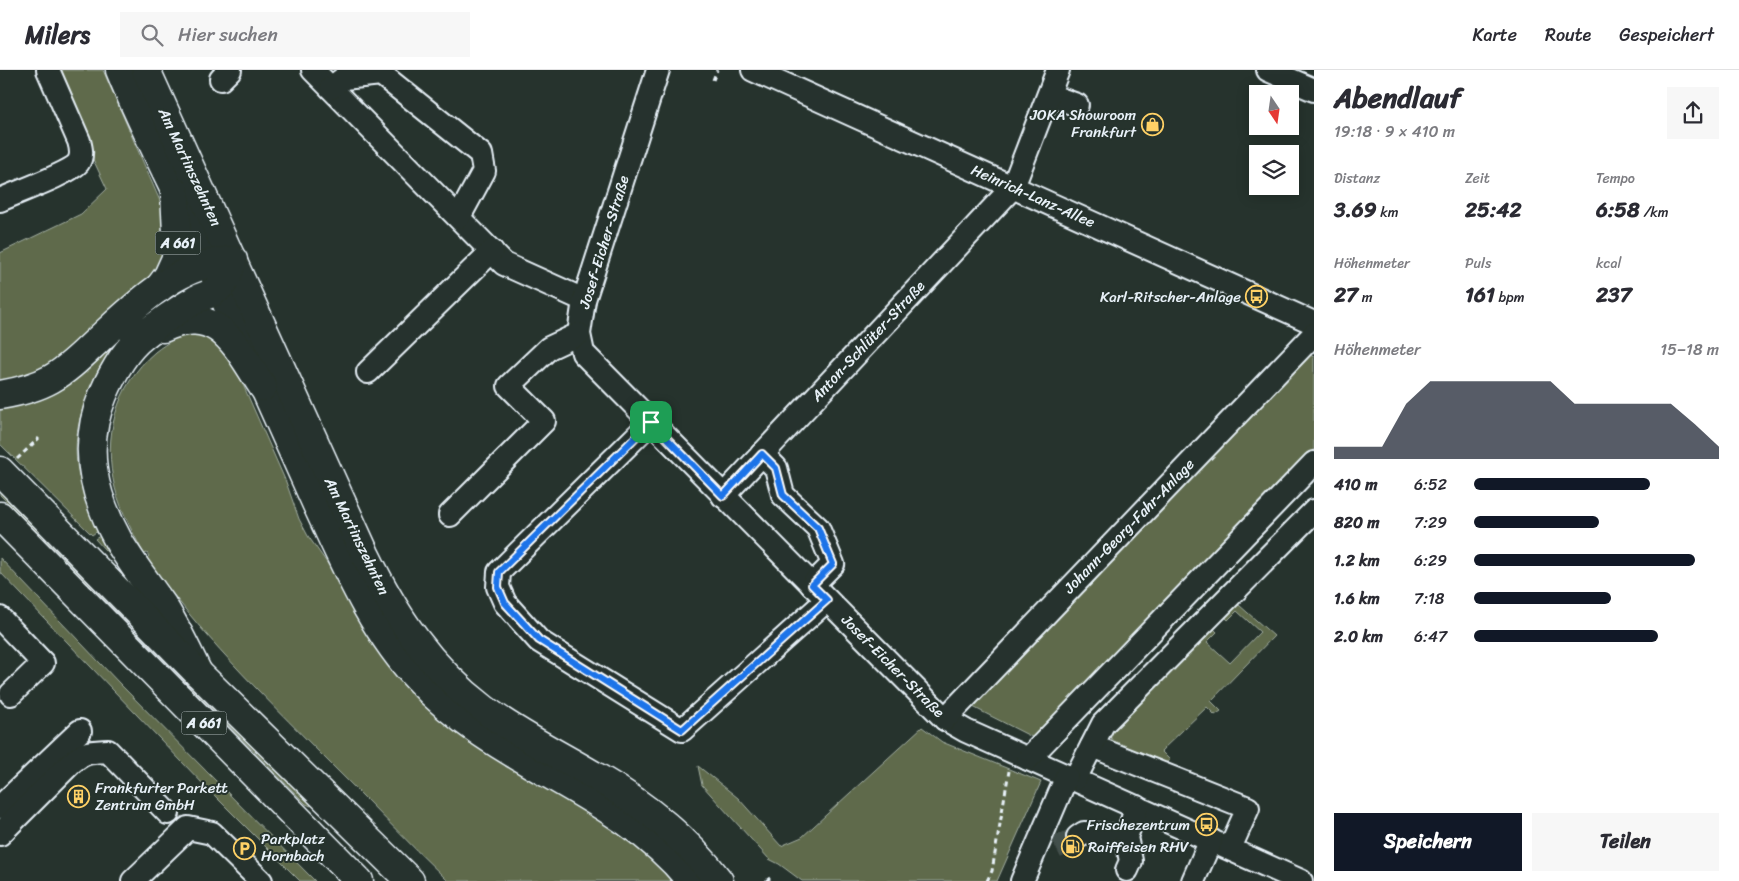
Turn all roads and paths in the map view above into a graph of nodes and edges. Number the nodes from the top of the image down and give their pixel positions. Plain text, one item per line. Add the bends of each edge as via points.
1 (48, 70) edge
2 (120, 70) edge
3 (146, 70) edge
4 (314, 70) edge
5 (658, 70) edge
6 (717, 70) edge
7 (753, 70) edge
8 (1058, 70) edge
9 (1268, 70) edge
10 (713, 80) dead end
11 (331, 88) junction
12 (1314, 90) edge
13 (1050, 95) junction
14 (1078, 105) dead end
15 (1013, 187) junction
16 (176, 192) junction
17 (0, 200) edge
18 (459, 217) junction
19 (492, 251) junction
20 (221, 262) junction
21 (220, 288) junction
22 (158, 289) junction
23 (584, 300) junction
24 (1314, 323) edge
25 (579, 334) junction
26 (1314, 334) edge
27 (141, 338) junction
28 (368, 372) dead end
29 (264, 387) junction
30 (0, 395) edge
31 (651, 422) junction
32 (39, 438) dead end
33 (762, 454) junction
34 (1314, 463) edge
35 (1, 472) edge
36 (723, 496) junction
37 (1314, 511) edge
38 (450, 515) dead end
39 (0, 516) edge
40 (819, 592) junction
41 (0, 618) edge
42 (198, 673) junction
43 (4, 693) edge
44 (945, 719) junction
45 (80, 731) dead end
46 (1092, 746) junction
47 (1019, 763) junction
48 (1071, 778) junction
49 (0, 807) edge
50 (1137, 807) junction
51 (168, 813) dead end
52 (0, 834) edge
53 (1078, 837) tunnel mouth
54 (1126, 837) junction
55 (1220, 844) junction
56 (1127, 870) dead end
57 (1260, 872) edge
58 (773, 876) dead end
59 (355, 878) edge
60 (133, 881) edge
61 (261, 881) edge
62 (410, 881) edge
63 (691, 881) edge
64 (719, 881) edge
65 (766, 881) edge
66 (987, 881) edge
67 (1022, 881) edge
68 (1193, 881) edge
69 (1301, 881) edge

1 - 17 street via 79,141 81,158 72,168
2 - 16 main road, Am Martinszehnten
3 - 20 main road, Am Martinszehnten
4 - 11 street
5 - 23 street, Josef-Eicher-Straße
6 - 10 path
7 - 15 street, Heinrich-Lanz-Allee
8 - 13 street
9 - 12 street
11 - 18 street
11 - 18 street via 344,78 381,74 481,154 484,170
13 - 14 street
13 - 15 street
15 - 24 street, Heinrich-Lanz-Allee
15 - 33 street, Anton-Schlüter-Straße
16 - 20 main road, Am Martinszehnten via 199,240
16 - 22 main road, A 661 via 178,254
18 - 19 street
19 - 23 street via 504,264
19 - 28 street
20 - 21 main road via 228,276
20 - 22 main road, A 661 via 182,274
20 - 64 main road, Am Martinszehnten via 252,306 383,592 416,642 441,671 485,710 523,736 640,804 698,855
21 - 27 main road, A 661 via 164,320
21 - 29 main road, Am Martinszehnten
22 - 30 main road, A 661 via 51,379
23 - 25 street, Josef-Eicher-Straße
25 - 31 street, Josef-Eicher-Straße via 583,353
25 - 38 street via 549,348 509,386 544,421
26 - 44 street, Johann-Georg-Fahr-Anlage
27 - 29 main road, A 661 via 177,322 210,323 227,336
27 - 42 main road, A 661 via 109,379 100,400 91,435 93,470 98,492 118,540 162,606
29 - 63 main road, Am Martinszehnten via 347,570 362,600 399,657 467,724 640,831
31 - 36 street, Josef-Eicher-Straße
31 - 40 street via 499,572 498,587 505,603 539,640 682,730
32 - 35 path
33 - 36 street, Anton-Schlüter-Straße
33 - 40 street via 776,468 783,495 818,528 833,564
34 - 47 street
35 - 42 main road, A 661
36 - 40 street, Josef-Eicher-Straße
37 - 46 street via 1104,724
39 - 59 main road, A 661
40 - 44 street, Josef-Eicher-Straße
41 - 43 street via 43,663
42 - 62 main road, A 661
44 - 47 street, Josef-Eicher-Straße
45 - 49 street
46 - 48 street
46 - 55 street via 1248,808
47 - 48 street, Josef-Eicher-Straße
47 - 66 path
48 - 50 street, Josef-Eicher-Straße
48 - 67 street via 1046,848
50 - 54 street
50 - 55 street, Josef-Eicher-Straße
51 - 52 street via 108,751 92,752 82,754 70,764
53 - 54 street via 1084,833
54 - 56 street via 1131,861
55 - 57 street, Josef-Eicher-Straße
55 - 68 street
57 - 69 street, Josef-Eicher-Straße
58 - 65 path
60 - 61 street via 188,828 212,833

